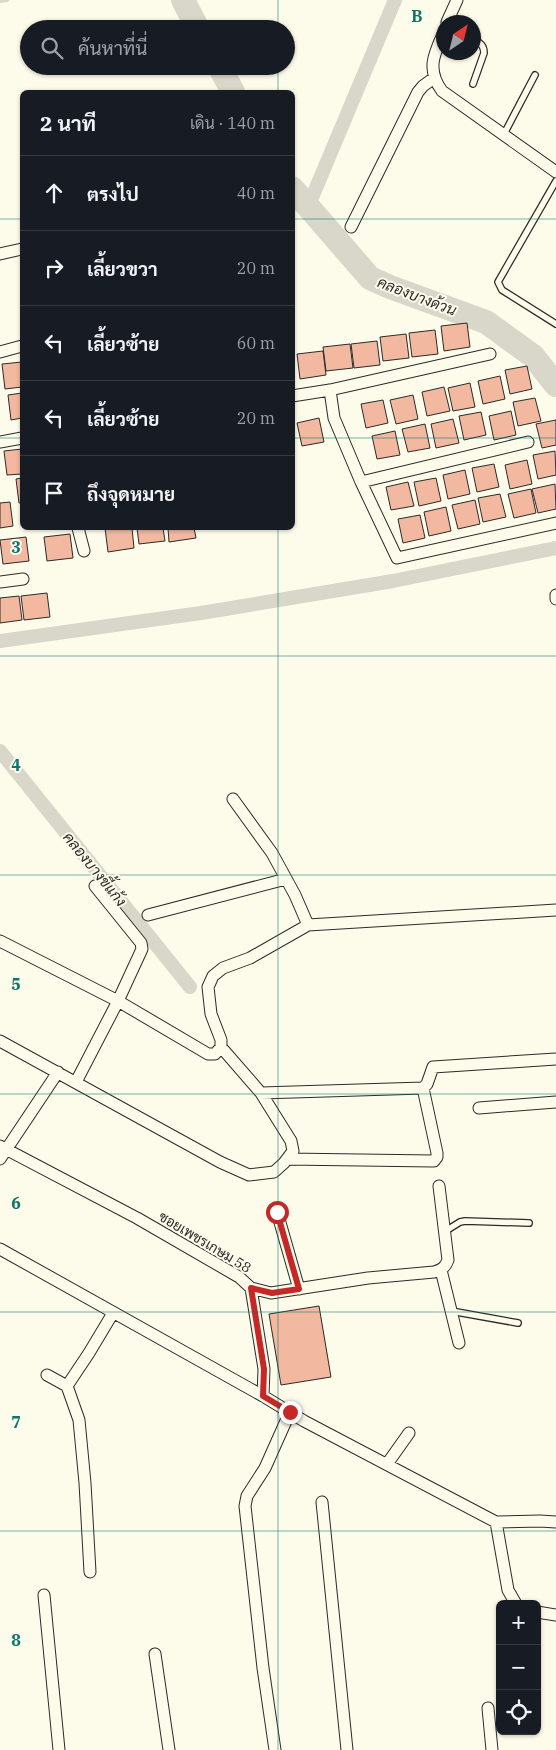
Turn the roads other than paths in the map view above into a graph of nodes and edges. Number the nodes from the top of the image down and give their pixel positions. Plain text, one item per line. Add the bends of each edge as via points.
1 (457, 0) edge
2 (451, 15) edge
3 (481, 44) edge
4 (436, 49) edge
5 (535, 75) dead end
6 (434, 78) junction
7 (473, 84) dead end
8 (504, 134) junction
9 (556, 172) edge
10 (556, 181) edge
11 (351, 227) dead end
12 (20, 249) edge
13 (0, 254) edge
14 (556, 324) edge
15 (20, 347) edge
16 (0, 352) edge
17 (490, 354) dead end
18 (330, 390) junction
19 (295, 396) edge
20 (1, 438) edge
21 (20, 438) edge
22 (528, 442) dead end
23 (361, 482) junction
24 (556, 523) edge
25 (79, 530) edge
26 (84, 551) dead end
27 (23, 579) dead end
28 (0, 582) edge
29 (556, 595) edge
30 (556, 599) edge
31 (233, 800) dead end
32 (286, 879) junction
33 (95, 886) dead end
34 (556, 910) edge
35 (148, 915) dead end
36 (308, 925) junction
37 (0, 940) edge
38 (118, 1001) junction
39 (0, 1041) edge
40 (220, 1048) junction
41 (556, 1059) edge
42 (58, 1072) junction
43 (76, 1082) junction
44 (423, 1088) junction
45 (261, 1093) junction
46 (556, 1102) edge
47 (479, 1108) dead end
48 (3, 1147) edge
49 (0, 1159) edge
50 (287, 1160) junction
51 (439, 1186) dead end
52 (277, 1212) dead end
53 (529, 1223) dead end
54 (444, 1232) junction
55 (0, 1249) edge
56 (441, 1270) junction
57 (251, 1288) junction
58 (299, 1289) junction
59 (451, 1310) junction
60 (112, 1313) junction
61 (518, 1323) dead end
62 (459, 1344) dead end
63 (47, 1375) dead end
64 (67, 1386) junction
65 (263, 1396) junction
66 (290, 1412) junction
67 (409, 1433) dead end
68 (387, 1464) junction
69 (322, 1502) dead end
70 (496, 1522) junction
71 (556, 1522) edge
72 (90, 1572) dead end
73 (44, 1595) dead end
74 (514, 1600) edge
75 (541, 1613) edge
76 (556, 1615) edge
77 (155, 1654) dead end
78 (488, 1708) dead end
79 (59, 1750) edge
80 (169, 1750) edge
81 (274, 1750) edge
82 (347, 1750) edge
83 (492, 1750) edge

1 - 2 street
3 - 7 lane via 484,53
4 - 6 street via 432,67
5 - 8 lane
6 - 8 street via 442,91
6 - 11 street via 418,92
8 - 9 street
10 - 14 lane via 498,282 502,290
12 - 13 street
15 - 16 street
17 - 18 street
18 - 19 street
18 - 23 street via 334,418
20 - 21 street
22 - 23 street
23 - 24 street via 397,558
25 - 26 street
27 - 28 street
29 - 30 street
31 - 32 street via 272,853
32 - 35 street
32 - 36 street
33 - 38 street via 142,949
34 - 36 street
36 - 40 street via 213,976 208,987 211,1014 221,1040
37 - 38 street
38 - 40 street via 208,1054 215,1054
38 - 43 street
39 - 42 street
40 - 45 street
41 - 44 street via 437,1066
42 - 43 street
42 - 48 street
43 - 50 street via 249,1175 274,1172
44 - 45 street
44 - 50 street via 438,1154 434,1160
45 - 50 street via 291,1141 293,1151
46 - 47 street
48 - 49 street
48 - 57 street, ซอยเพชรเกษม 58 via 136,1218 239,1277
51 - 54 street
52 - 58 street
53 - 54 lane via 465,1221
54 - 56 street via 448,1260
55 - 60 street
56 - 58 street, ซอยเพชรเกษม 58
56 - 59 street
57 - 58 street, ซอยเพชรเกษม 58 via 272,1293
57 - 65 street via 264,1369
59 - 61 lane
59 - 62 street
60 - 64 street
60 - 65 street
63 - 64 street
64 - 72 street via 79,1420
65 - 66 street
66 - 68 street
66 - 81 street via 245,1506
67 - 68 street
68 - 70 street
69 - 82 street
70 - 71 street
70 - 74 street via 508,1590
73 - 79 street
75 - 76 street
77 - 80 street
78 - 83 street

